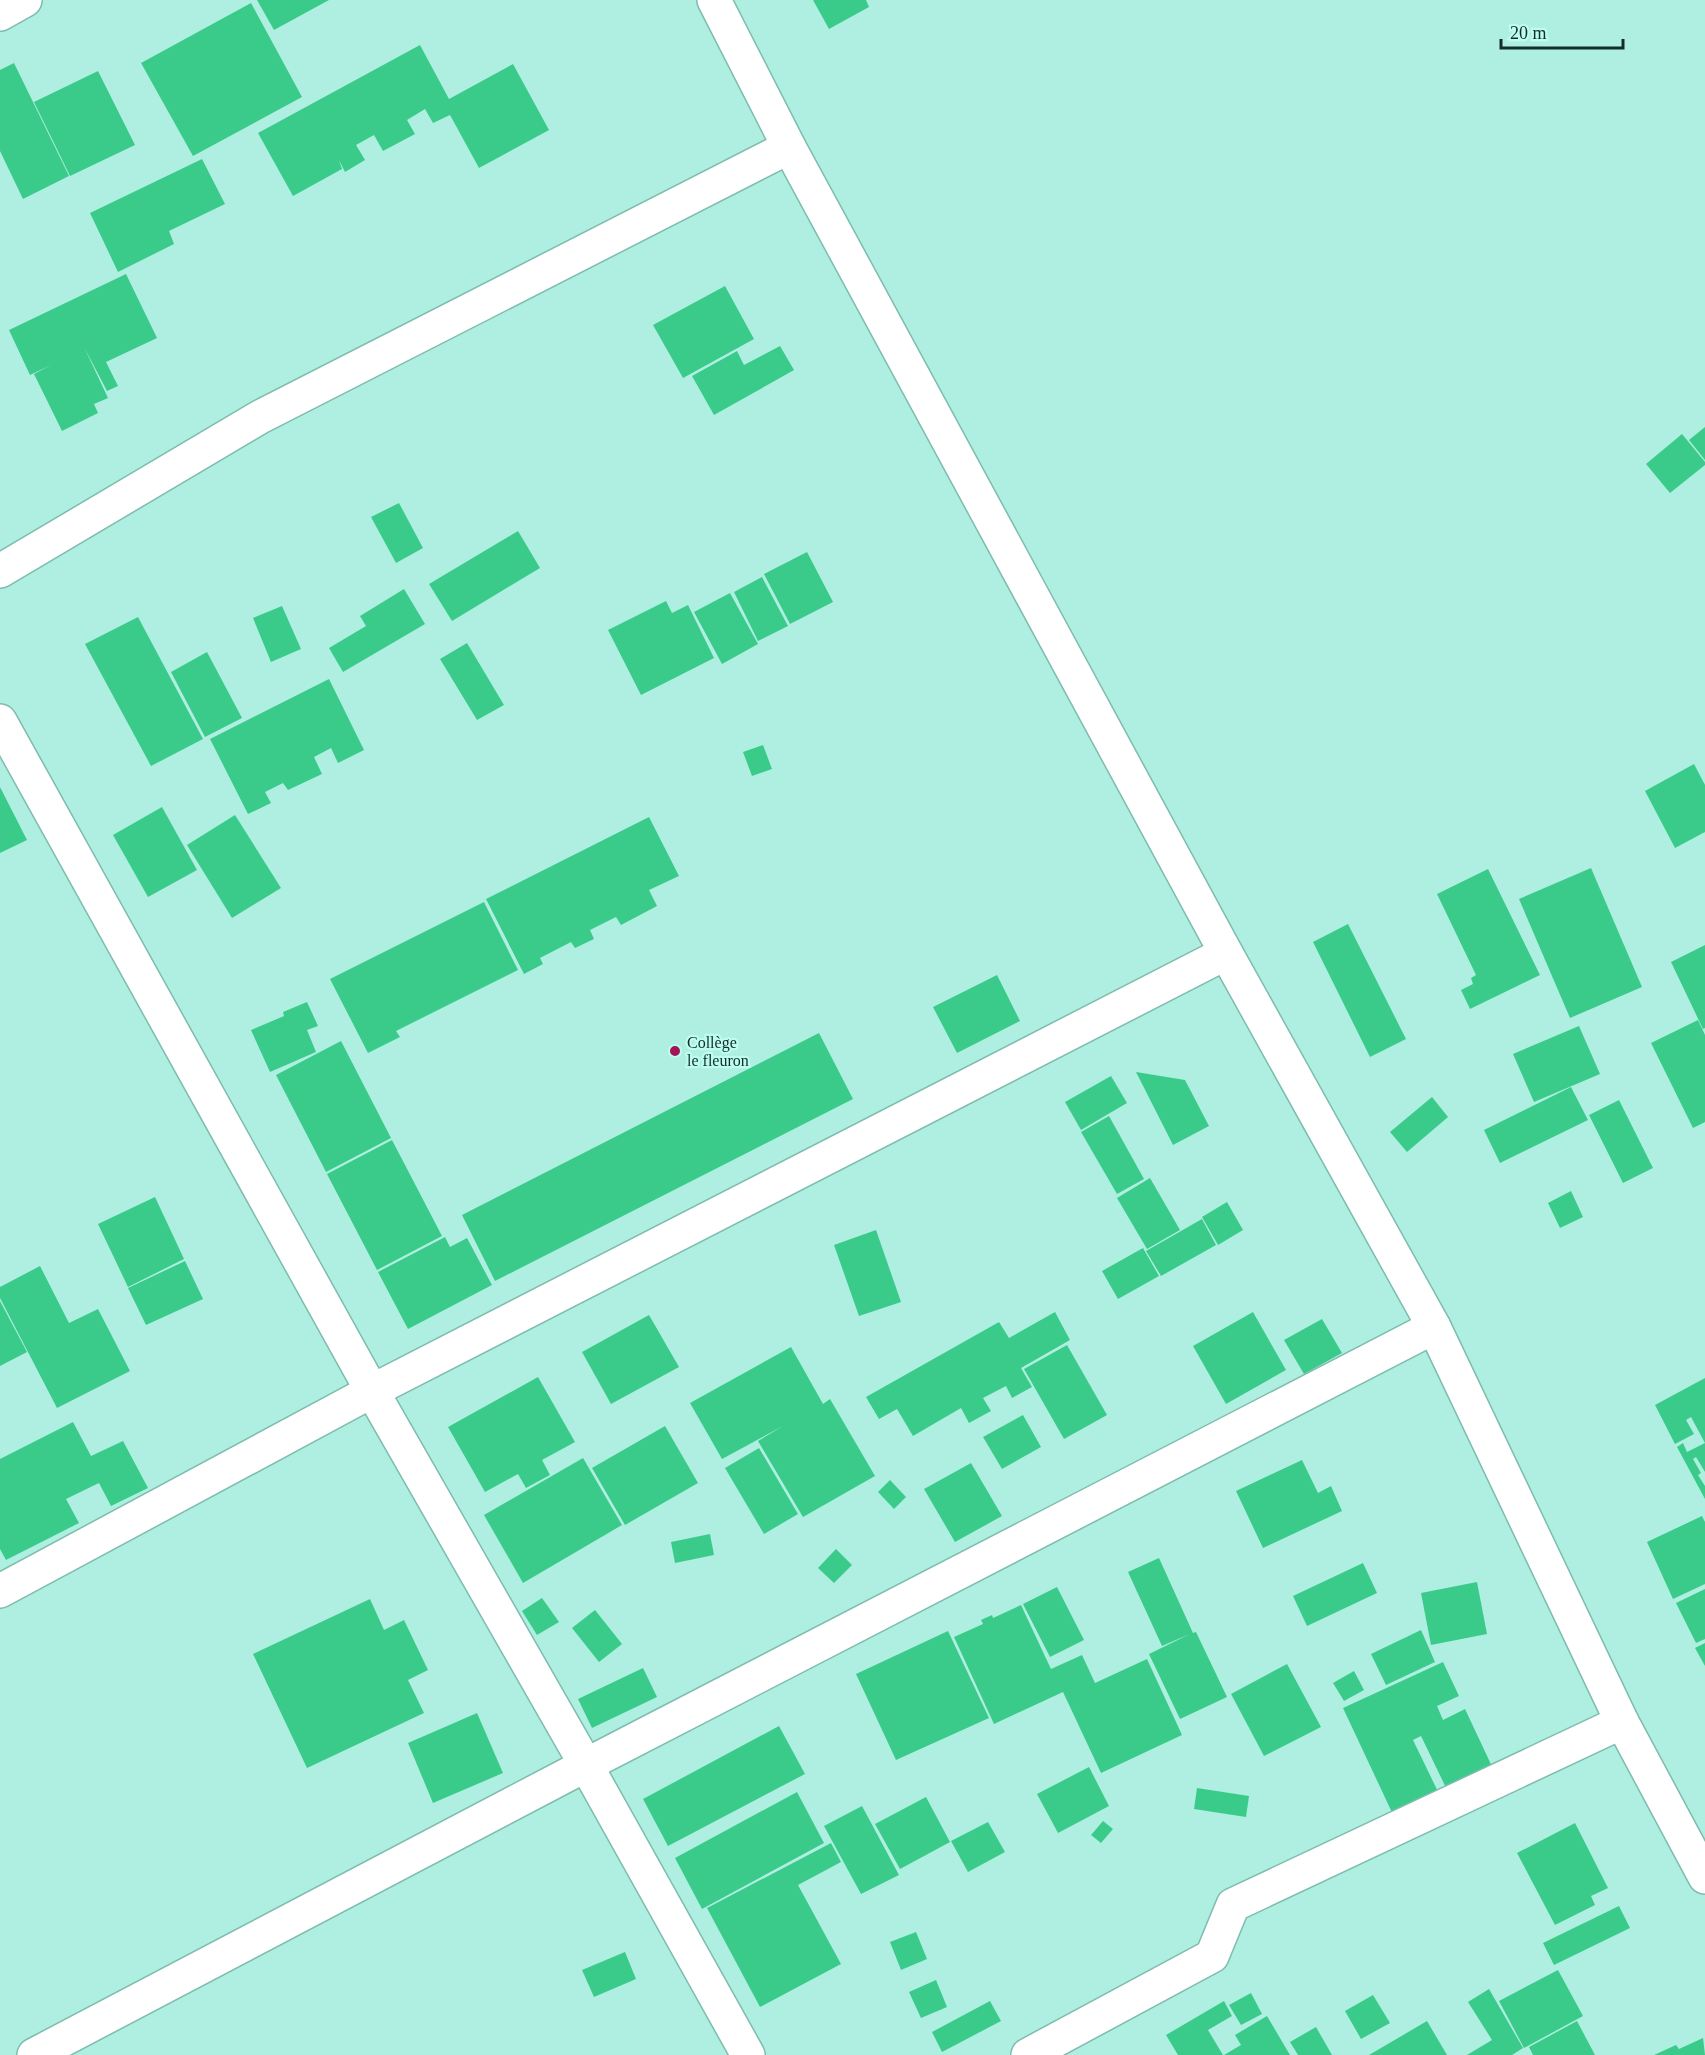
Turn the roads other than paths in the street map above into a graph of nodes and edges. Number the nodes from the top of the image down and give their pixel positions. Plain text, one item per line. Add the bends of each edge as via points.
1 (25, 0) edge
2 (714, 0) edge
3 (0, 14) edge
4 (789, 147) junction
5 (0, 571) edge
6 (0, 721) edge
7 (1226, 953) junction
8 (1434, 1327) junction
9 (372, 1392) junction
10 (0, 1592) edge
11 (1622, 1722) junction
12 (586, 1765) junction
13 (1705, 1876) edge
14 (34, 2055) edge
15 (748, 2055) edge
16 (1028, 2055) edge

1 - 3 street
2 - 4 street
4 - 5 street via 260,417
4 - 7 street
6 - 9 street
7 - 8 street
7 - 9 street
8 - 11 street
8 - 12 street
9 - 10 street
9 - 12 street
11 - 13 street
11 - 16 street via 1233,1905 1212,1956
12 - 14 street
12 - 15 street

